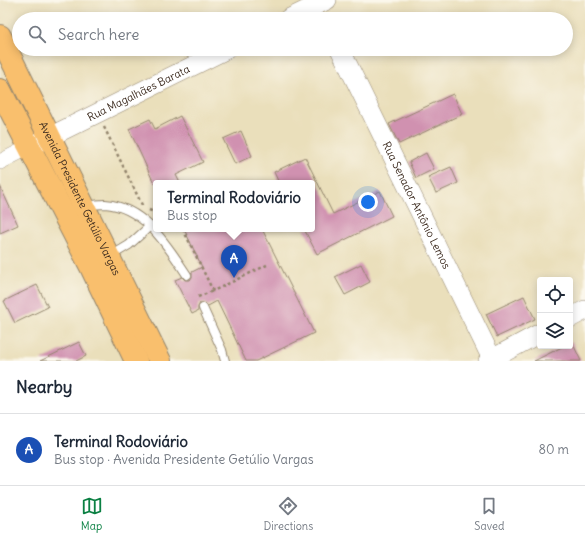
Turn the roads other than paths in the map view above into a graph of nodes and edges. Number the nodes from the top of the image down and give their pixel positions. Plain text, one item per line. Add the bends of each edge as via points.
1 (321, 6) edge
2 (306, 12) edge
3 (0, 36) edge
4 (213, 56) edge
5 (343, 56) edge
6 (0, 90) edge
7 (49, 137) junction
8 (29, 147) junction
9 (0, 162) edge
10 (83, 206) junction
11 (150, 226) junction
12 (153, 229) edge
13 (155, 232) edge
14 (100, 262) junction
15 (186, 275) dead end
16 (203, 308) dead end
17 (585, 310) edge
18 (573, 316) edge
19 (537, 335) edge
20 (491, 360) edge
21 (136, 361) edge
22 (160, 361) edge
23 (225, 361) edge

1 - 2 street
3 - 7 highway, Avenida Presidente Getúlio Vargas
4 - 7 street, Rua Magalhães Barata
5 - 20 street, Rua Senador Antônio Lemos
6 - 8 highway, Avenida Presidente Getúlio Vargas
7 - 8 street, Rua Magalhães Barata
7 - 10 highway, Avenida Presidente Getúlio Vargas
8 - 9 street
8 - 14 highway, Avenida Presidente Getúlio Vargas
10 - 11 lane via 105,204 120,208 135,213
10 - 14 highway, Avenida Presidente Getúlio Vargas
11 - 12 lane
11 - 14 lane via 129,245
13 - 15 lane
14 - 21 highway, Avenida Presidente Getúlio Vargas
14 - 22 highway, Avenida Presidente Getúlio Vargas
16 - 23 lane
17 - 18 street
19 - 20 street

